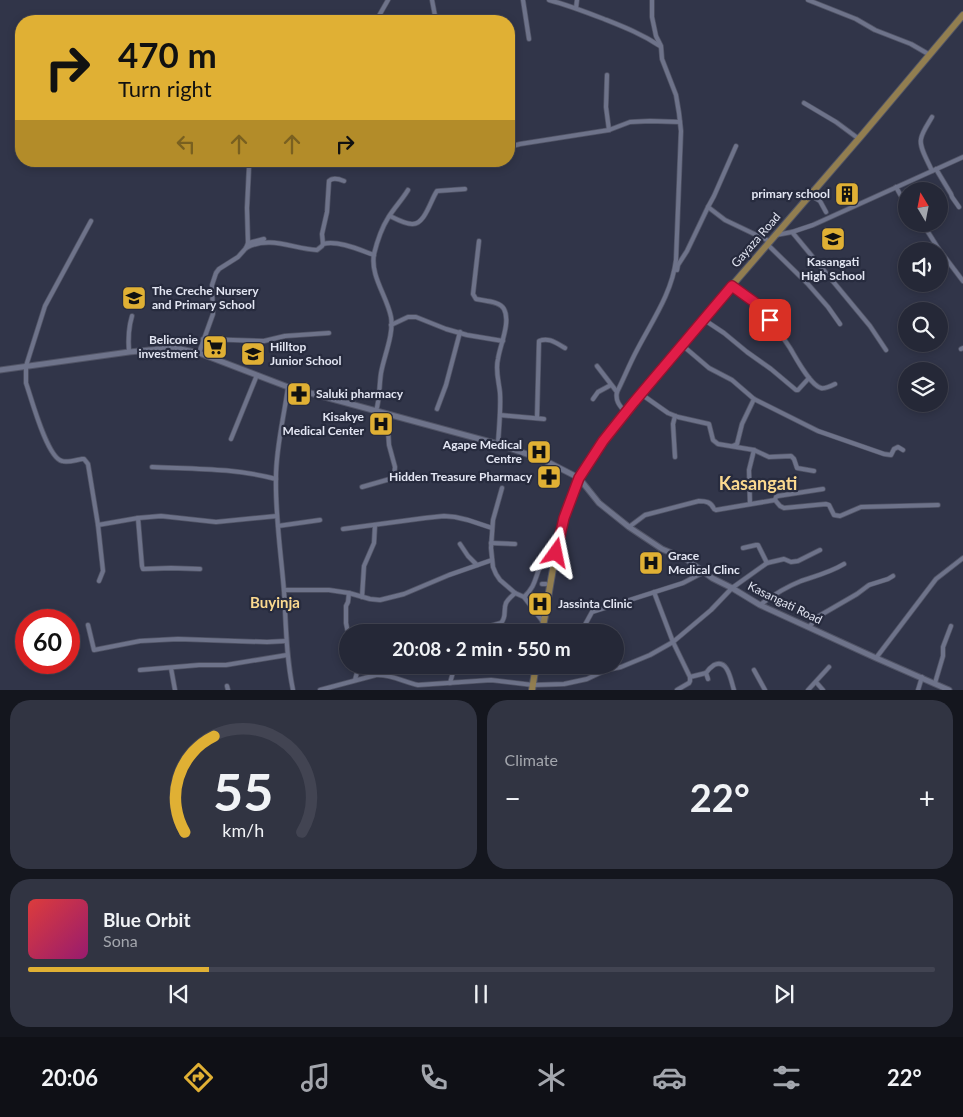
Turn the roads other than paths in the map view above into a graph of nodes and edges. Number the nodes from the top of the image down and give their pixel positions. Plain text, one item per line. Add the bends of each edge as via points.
1 (388, 0) edge
2 (432, 0) edge
3 (523, 0) edge
4 (549, 0) edge
5 (577, 0) edge
6 (652, 0) edge
7 (808, 0) edge
8 (821, 0) edge
9 (818, 5) junction
10 (576, 8) junction
11 (379, 15) edge
12 (435, 15) edge
13 (963, 15) edge
14 (530, 39) dead end
15 (661, 46) junction
16 (930, 55) junction
17 (607, 76) dead end
18 (804, 103) dead end
19 (932, 117) dead end
20 (680, 122) junction
21 (608, 130) junction
22 (859, 139) junction
23 (515, 145) edge
24 (736, 146) dead end
25 (963, 157) edge
26 (249, 167) dead end
27 (934, 170) junction
28 (344, 181) dead end
29 (896, 187) junction
30 (465, 189) dead end
31 (408, 190) dead end
32 (898, 190) edge
33 (810, 195) junction
34 (708, 207) junction
35 (960, 207) dead end
36 (826, 212) dead end
37 (390, 216) junction
38 (91, 221) dead end
39 (792, 232) junction
40 (928, 232) edge
41 (776, 235) junction
42 (264, 239) dead end
43 (479, 241) dead end
44 (768, 243) junction
45 (323, 244) junction
46 (247, 246) junction
47 (374, 254) junction
48 (672, 279) junction
49 (963, 281) edge
50 (732, 286) junction
51 (132, 316) dead end
52 (704, 318) junction
53 (840, 324) dead end
54 (391, 325) junction
55 (460, 332) junction
56 (329, 333) dead end
57 (203, 339) junction
58 (503, 341) junction
59 (682, 345) junction
60 (565, 348) dead end
61 (886, 350) dead end
62 (130, 352) junction
63 (199, 353) junction
64 (26, 366) junction
65 (597, 366) dead end
66 (0, 370) edge
67 (256, 375) junction
68 (809, 378) junction
69 (835, 384) dead end
70 (611, 385) junction
71 (288, 387) junction
72 (617, 392) junction
73 (641, 394) junction
74 (593, 399) dead end
75 (754, 399) junction
76 (437, 409) dead end
77 (376, 411) junction
78 (625, 412) junction
79 (387, 414) junction
80 (500, 415) junction
81 (675, 416) junction
82 (537, 418) junction
83 (544, 419) dead end
84 (231, 439) dead end
85 (498, 444) junction
86 (734, 446) junction
87 (754, 450) junction
88 (903, 450) dead end
89 (675, 457) dead end
90 (152, 467) dead end
91 (814, 471) dead end
92 (579, 478) junction
93 (276, 479) junction
94 (362, 487) dead end
95 (502, 488) dead end
96 (824, 489) dead end
97 (776, 500) junction
98 (750, 504) junction
99 (938, 505) dead end
100 (277, 516) junction
101 (138, 518) junction
102 (320, 520) dead end
103 (98, 525) junction
104 (375, 525) junction
105 (278, 526) junction
106 (630, 527) junction
107 (492, 528) junction
108 (343, 530) dead end
109 (491, 543) junction
110 (460, 544) dead end
111 (514, 544) dead end
112 (743, 548) dead end
113 (820, 550) dead end
114 (556, 553) junction
115 (963, 558) edge
116 (492, 560) junction
117 (767, 563) junction
118 (844, 564) dead end
119 (477, 565) junction
120 (200, 569) dead end
121 (704, 572) junction
122 (893, 576) dead end
123 (99, 581) dead end
124 (732, 588) junction
125 (284, 590) junction
126 (654, 592) junction
127 (349, 593) junction
128 (515, 593) junction
129 (362, 597) junction
130 (524, 597) junction
131 (760, 604) junction
132 (346, 624) edge
133 (497, 624) edge
134 (544, 624) joint
135 (585, 624) edge
136 (88, 625) dead end
137 (951, 626) dead end
138 (809, 627) junction
139 (286, 641) junction
140 (673, 642) junction
141 (287, 655) junction
142 (876, 658) junction
143 (829, 667) dead end
144 (171, 668) junction
145 (140, 670) dead end
146 (754, 670) dead end
147 (706, 673) junction
148 (357, 674) edge
149 (452, 674) edge
150 (534, 674) edge
151 (690, 677) junction
152 (922, 677) junction
153 (708, 679) dead end
154 (356, 680) junction
155 (816, 682) junction
156 (450, 683) junction
157 (935, 683) junction
158 (532, 687) edge
159 (941, 688) edge
160 (175, 690) edge
161 (293, 690) edge
162 (320, 690) edge
163 (677, 690) edge
164 (734, 690) edge
165 (764, 690) edge
166 (808, 690) edge
167 (823, 690) edge
168 (918, 690) edge
169 (948, 690) edge

1 - 11 street
2 - 12 street
3 - 14 street
4 - 10 street
5 - 10 street
6 - 15 street via 652,16
7 - 9 street
8 - 9 street
9 - 16 street via 856,19
10 - 15 street via 635,31
13 - 16 main road, Gayaza Road
15 - 20 street via 662,59 678,103
16 - 22 main road, Gayaza Road
17 - 21 street
18 - 22 street
19 - 27 street via 920,142
20 - 21 street via 630,122
20 - 48 street via 676,260
21 - 23 street
22 - 33 main road, Gayaza Road
24 - 34 street
25 - 27 street
26 - 46 street
27 - 29 street
27 - 35 street
28 - 45 street via 334,178 329,181
29 - 32 street
29 - 39 street
30 - 37 street via 437,190 426,213 415,224
31 - 37 street
33 - 36 street via 820,201
33 - 41 main road, Gayaza Road
34 - 44 street
34 - 48 street
37 - 47 street
38 - 64 street via 45,306
39 - 41 street
39 - 61 street
40 - 49 street
41 - 44 main road, Gayaza Road
42 - 46 street
43 - 58 street via 473,294 476,299 502,305 507,319
44 - 50 main road, Gayaza Road
44 - 53 street via 807,283
45 - 46 street via 317,250 273,243
45 - 47 street via 331,243
46 - 57 street via 216,273 212,285 213,314
47 - 54 street via 376,274
48 - 72 street
50 - 52 main road, Gayaza Road
50 - 68 street via 764,312
51 - 62 street via 128,336
52 - 59 main road, Gayaza Road
52 - 68 street via 796,390
54 - 55 street via 416,317
54 - 77 street
55 - 58 street
55 - 76 street
56 - 57 street via 264,341
57 - 63 street
58 - 80 street via 497,361
59 - 73 main road, Gayaza Road
59 - 75 street
60 - 82 street via 551,340 539,341
62 - 63 street via 180,348
62 - 64 street
63 - 67 street
64 - 66 street
64 - 103 street via 26,383 49,446 59,460 84,459 88,464
65 - 70 street
67 - 71 street
67 - 84 street
68 - 69 street via 821,388
70 - 72 street
70 - 74 street
71 - 77 street
71 - 93 street
72 - 78 street via 617,402
73 - 78 main road, Gayaza Road
73 - 81 street
75 - 86 street
75 - 88 street via 818,431 877,452 891,455 898,447
77 - 79 street
78 - 92 main road, Gayaza Road
79 - 85 street
79 - 94 street via 394,477
80 - 82 street
80 - 85 street
81 - 86 street via 710,424 715,443
81 - 89 street
82 - 83 street
85 - 92 street via 544,460
86 - 87 street
87 - 91 street via 769,457 791,456 797,468
87 - 98 street via 750,470
90 - 93 street via 233,470
92 - 106 street, Kasangati Road via 599,503
92 - 114 main road, Gayaza Road via 564,518
93 - 100 street
95 - 107 street
96 - 97 street via 778,496
97 - 98 street
97 - 99 street via 784,508 826,504 836,516 861,507
98 - 106 street via 716,510 706,501 699,501 645,515
100 - 101 street via 216,522 166,516
100 - 105 street
101 - 103 street
101 - 120 street via 143,569
102 - 105 street
103 - 123 street via 104,571
104 - 107 street via 444,516
104 - 108 street
104 - 129 street via 374,542 364,566
105 - 125 street
106 - 121 street, Kasangati Road
107 - 109 street
109 - 111 street
109 - 116 street
110 - 119 street
112 - 117 street via 758,545
113 - 117 street via 798,561 784,559
114 - 130 street via 542,562 533,587
114 - 134 main road, Gayaza Road
115 - 142 street via 936,579
116 - 119 street
116 - 128 street via 500,580
117 - 124 street
118 - 131 street via 783,590
119 - 129 street via 404,594 380,600
121 - 124 street, Kasangati Road
121 - 126 street via 683,584
122 - 138 street via 870,585 819,616
124 - 131 street, Kasangati Road
124 - 140 street
125 - 127 street
125 - 139 street
126 - 135 street via 592,612
126 - 140 street
127 - 129 street
127 - 132 street
128 - 130 street
128 - 133 street via 507,602 504,620
130 - 134 street
131 - 138 street, Kasangati Road
136 - 139 street via 94,650 159,640
137 - 157 street
138 - 142 street, Kasangati Road
139 - 141 street
140 - 151 street
140 - 158 street via 650,655 587,679
141 - 144 street via 226,665
141 - 161 street
142 - 152 street, Kasangati Road
143 - 155 street
144 - 145 street
144 - 160 street
146 - 165 street
147 - 151 street
147 - 153 street
147 - 164 street via 714,665 723,665
148 - 154 street
149 - 156 street
150 - 158 main road
151 - 163 street via 690,681
152 - 157 street, Kasangati Road
152 - 168 street
154 - 156 street via 382,674 418,685
154 - 162 street
155 - 166 street
155 - 167 street
156 - 158 street via 491,680
157 - 159 street, Kasangati Road
159 - 169 street, Kasangati Road

